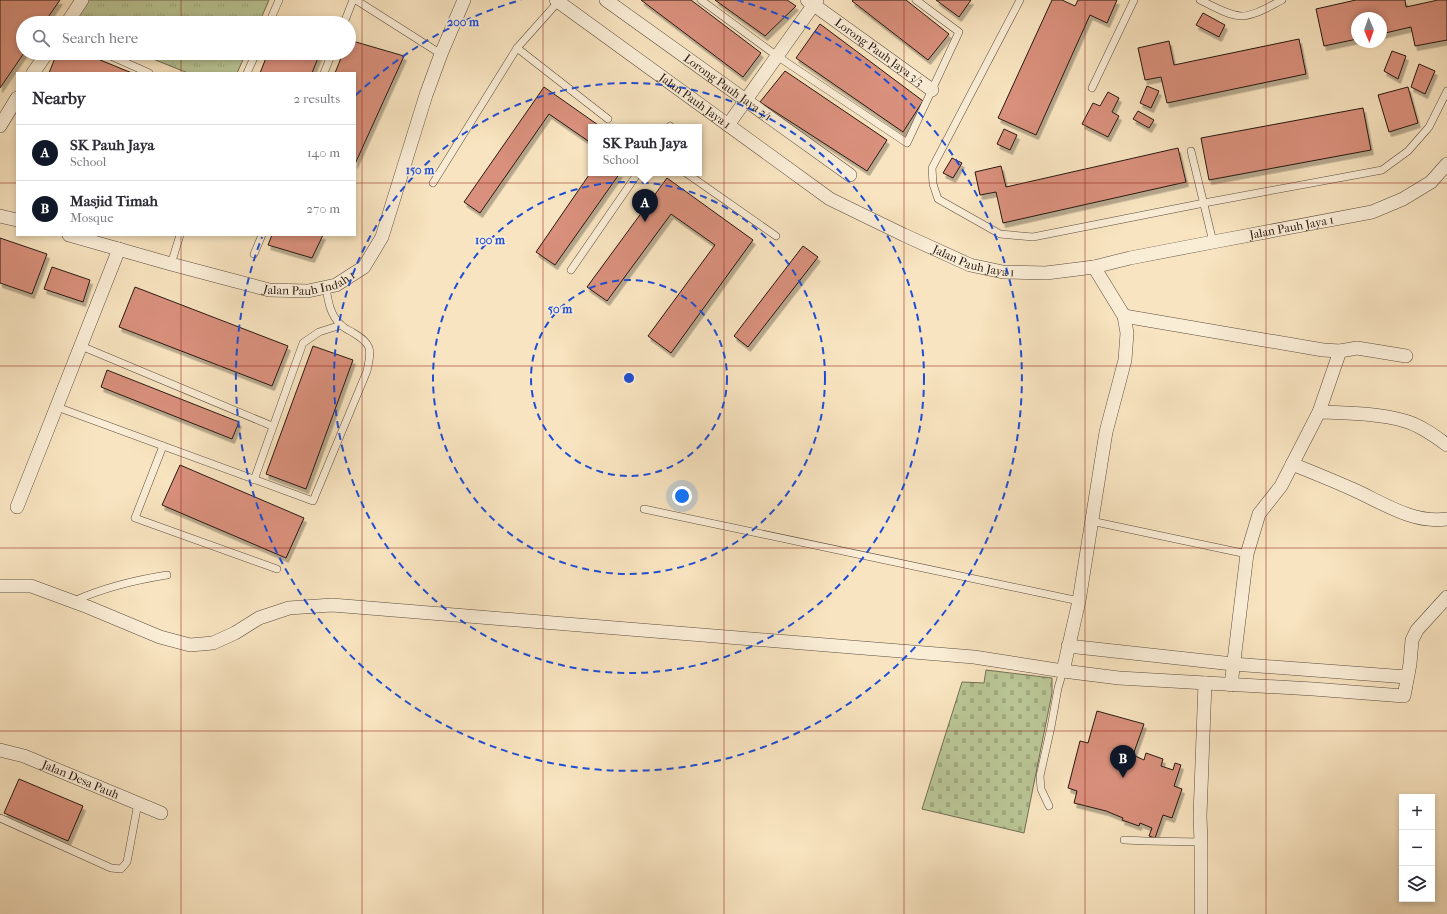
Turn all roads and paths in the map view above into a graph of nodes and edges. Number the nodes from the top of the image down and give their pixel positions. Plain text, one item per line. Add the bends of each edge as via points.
1 (82, 0) edge
2 (279, 0) edge
3 (353, 0) edge
4 (356, 0) edge
5 (464, 0) edge
6 (606, 0) edge
7 (701, 0) edge
8 (916, 0) edge
9 (1020, 0) edge
10 (1134, 0) edge
11 (1200, 0) edge
12 (1282, 0) edge
13 (557, 1) edge
14 (812, 2) edge
15 (71, 16) edge
16 (272, 16) edge
17 (347, 16) edge
18 (517, 48) junction
19 (441, 54) junction
20 (777, 56) junction
21 (42, 60) edge
22 (120, 60) edge
23 (253, 60) edge
24 (329, 60) edge
25 (35, 72) edge
26 (147, 72) edge
27 (247, 72) edge
28 (324, 72) edge
29 (1092, 88) dead end
30 (932, 90) junction
31 (1447, 91) edge
32 (16, 100) edge
33 (746, 100) junction
34 (608, 119) dead end
35 (728, 125) junction
36 (0, 126) edge
37 (1192, 151) dead end
38 (1447, 164) edge
39 (850, 175) dead end
40 (636, 176) edge
41 (690, 176) edge
42 (433, 183) dead end
43 (1204, 203) junction
44 (0, 216) edge
45 (16, 220) edge
46 (73, 236) edge
47 (180, 236) edge
48 (262, 236) edge
49 (776, 236) dead end
50 (1213, 242) junction
51 (119, 249) junction
52 (254, 254) dead end
53 (171, 264) junction
54 (1094, 267) junction
55 (571, 270) dead end
56 (326, 287) junction
57 (1124, 316) junction
58 (341, 325) junction
59 (81, 346) junction
60 (1340, 351) junction
61 (1406, 356) dead end
62 (57, 407) junction
63 (1319, 412) junction
64 (272, 426) junction
65 (1447, 445) edge
66 (163, 446) junction
67 (1292, 464) junction
68 (254, 480) junction
69 (17, 507) dead end
70 (644, 509) dead end
71 (1447, 519) edge
72 (1092, 521) junction
73 (1247, 554) junction
74 (277, 569) dead end
75 (167, 575) dead end
76 (0, 586) edge
77 (1447, 597) edge
78 (74, 601) junction
79 (1079, 601) junction
80 (1068, 646) junction
81 (1233, 664) junction
82 (1062, 671) junction
83 (1408, 677) junction
84 (1206, 683) junction
85 (1231, 684) junction
86 (0, 750) edge
87 (138, 803) junction
88 (1049, 806) dead end
89 (161, 813) dead end
90 (0, 818) edge
91 (1124, 840) dead end
92 (1201, 842) junction
93 (1200, 914) edge

1 - 15 street
2 - 16 lane
3 - 17 lane
4 - 19 lane
5 - 19 street, Jalan Pauh Indah 1
6 - 33 street, Lorong Pauh Jaya 3/1
7 - 20 lane
8 - 30 lane via 959,32
9 - 43 lane via 932,168 933,184 938,199 1000,234 1033,237
10 - 29 lane
11 - 12 lane via 1230,14 1242,16 1255,13
13 - 18 lane
13 - 35 street, Jalan Pauh Jaya 1
14 - 20 street
14 - 30 street, Lorong Pauh Jaya 3/3
18 - 34 lane
18 - 42 lane
19 - 56 street, Jalan Pauh Indah 1 via 382,237 364,267 336,285
20 - 30 lane via 907,143
20 - 33 street
21 - 25 street
22 - 26 lane
23 - 27 lane
24 - 28 lane
31 - 43 lane via 1429,127 1408,151 1382,170
32 - 36 street
33 - 35 street
33 - 39 street, Lorong Pauh Jaya 3/1
35 - 54 street, Jalan Pauh Jaya 1 via 830,199 970,265 1003,272 1046,273
37 - 43 lane
38 - 50 street, Jalan Pauh Jaya 1 via 1431,182 1403,199 1372,212
40 - 55 lane
41 - 49 lane
43 - 50 lane
44 - 45 street
46 - 51 street, Jalan Pauh Indah 1
47 - 53 lane
48 - 52 lane
50 - 54 street, Jalan Pauh Jaya 1
51 - 53 street, Jalan Pauh Indah 1
51 - 59 street
53 - 56 street, Jalan Pauh Indah 1 via 269,290 308,291
54 - 57 street
56 - 58 lane via 329,306
57 - 60 street
57 - 72 street via 1127,333 1125,360 1106,432
58 - 64 lane via 319,332 303,343
58 - 68 lane via 363,339 369,347 370,355 313,501
59 - 62 street
59 - 64 lane
60 - 61 street via 1357,348
60 - 63 street
62 - 66 lane
62 - 69 street
63 - 65 street via 1406,421 1433,434
63 - 67 street
64 - 68 lane
66 - 68 lane
66 - 74 lane via 135,518
67 - 71 street via 1397,510 1415,516
67 - 73 street via 1281,486 1260,514
70 - 79 lane
72 - 73 lane
72 - 79 street
73 - 81 street
75 - 78 lane via 109,588
76 - 78 street via 31,586
77 - 83 street via 1417,630 1412,640
78 - 82 street via 160,637 190,645 213,643 259,618 289,608 332,606 974,657
79 - 80 street
80 - 81 street
80 - 82 street
81 - 83 street
81 - 85 street
82 - 84 street via 1119,678
82 - 88 lane via 1040,776 1041,789
83 - 85 street via 1404,696
84 - 85 street
84 - 92 street
86 - 87 street, Jalan Desa Pauh via 24,756
87 - 89 street, Jalan Desa Pauh
87 - 90 lane via 127,862 121,869 111,868
91 - 92 lane
92 - 93 street

